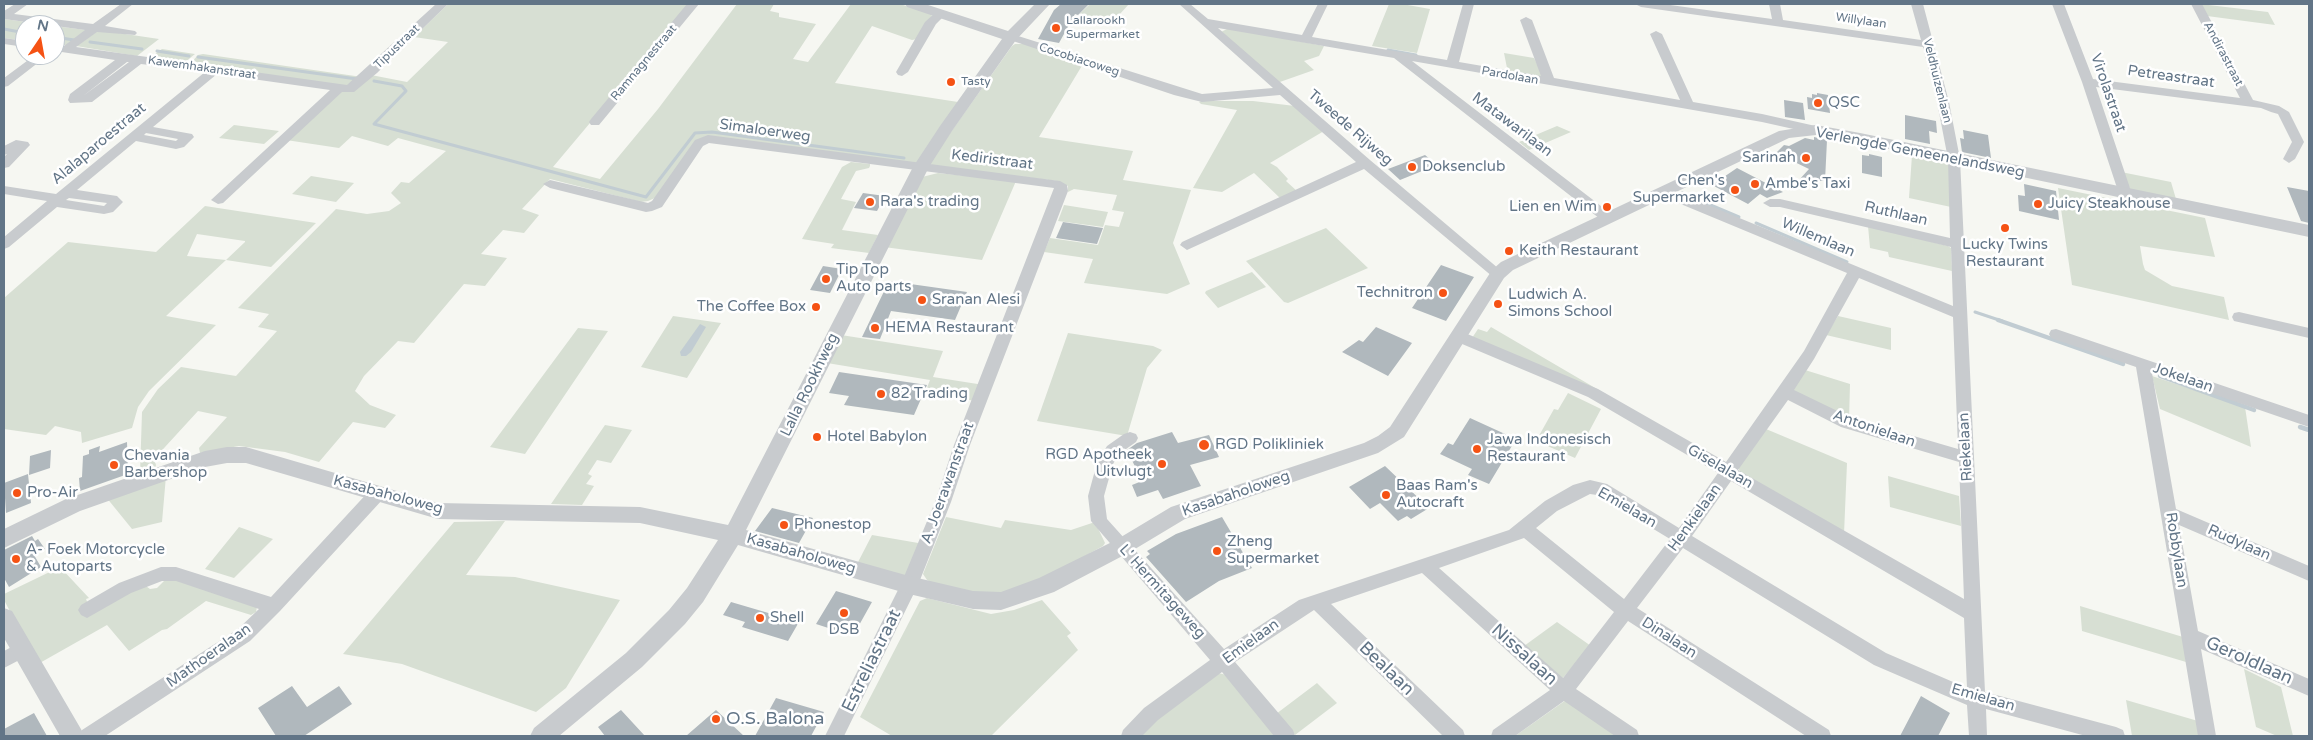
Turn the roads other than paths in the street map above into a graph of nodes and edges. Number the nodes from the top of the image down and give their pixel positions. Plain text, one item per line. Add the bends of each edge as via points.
1 (22, 4) edge
2 (128, 4) edge
3 (442, 4) edge
4 (693, 4) edge
5 (912, 4) edge
6 (1043, 4) edge
7 (1184, 4) edge
8 (1323, 4) edge
9 (1468, 4) edge
10 (1641, 4) edge
11 (1776, 4) edge
12 (1917, 4) edge
13 (2058, 4) edge
14 (2197, 4) edge
15 (1657, 5) edge
16 (941, 13) junction
17 (4, 16) edge
18 (1526, 20) dead end
19 (1205, 22) junction
20 (1778, 24) junction
21 (96, 28) junction
22 (131, 33) dead end
23 (1656, 34) dead end
24 (1011, 38) junction
25 (1305, 40) junction
26 (1928, 44) junction
27 (65, 46) edge
28 (65, 49) edge
29 (1396, 55) junction
30 (126, 57) junction
31 (140, 59) junction
32 (28, 65) edge
33 (1452, 65) junction
34 (215, 70) junction
35 (902, 72) dead end
36 (1549, 82) junction
37 (2088, 82) junction
38 (4, 83) edge
39 (344, 88) junction
40 (1282, 91) junction
41 (1219, 98) junction
42 (1297, 102) junction
43 (2250, 104) junction
44 (1688, 105) junction
45 (595, 122) dead end
46 (1816, 130) junction
47 (4, 151) edge
48 (1954, 159) junction
49 (2289, 159) dead end
50 (1365, 163) junction
51 (4, 164) edge
52 (920, 168) junction
53 (550, 184) dead end
54 (1060, 185) joint
55 (4, 190) edge
56 (1664, 192) junction
57 (2125, 194) junction
58 (59, 198) junction
59 (218, 200) dead end
60 (1770, 203) dead end
61 (1609, 219) junction
62 (2309, 231) edge
63 (4, 244) edge
64 (1956, 244) junction
65 (1187, 245) dead end
66 (1855, 272) junction
67 (1498, 274) junction
68 (1959, 314) junction
69 (2238, 317) dead end
70 (2309, 333) edge
71 (2056, 334) dead end
72 (1460, 337) junction
73 (2143, 364) junction
74 (1785, 392) junction
75 (2309, 421) edge
76 (1130, 438) dead end
77 (1966, 458) junction
78 (1729, 472) junction
79 (377, 494) junction
80 (2170, 513) junction
81 (1524, 528) junction
82 (733, 535) junction
83 (1680, 539) junction
84 (4, 540) edge
85 (1122, 546) junction
86 (1424, 565) junction
87 (2309, 574) edge
88 (909, 585) junction
89 (1316, 601) junction
90 (274, 606) junction
91 (87, 610) dead end
92 (1625, 610) junction
93 (1972, 614) junction
94 (4, 618) edge
95 (2189, 635) junction
96 (13, 655) edge
97 (1224, 662) junction
98 (2309, 688) edge
99 (1564, 691) junction
100 (1976, 700) junction
101 (73, 736) edge
102 (89, 736) edge
103 (542, 736) edge
104 (834, 736) edge
105 (1130, 736) edge
106 (1286, 736) edge
107 (1456, 736) edge
108 (1500, 736) edge
109 (1630, 736) edge
110 (1822, 736) edge
111 (1978, 736) edge
112 (2116, 736) edge
113 (2207, 736) edge

1 - 17 street
2 - 21 street
3 - 39 street, Tipustraat via 374,70
4 - 45 street, Ramnagnestraat
5 - 16 street, Cocobiacoweg
6 - 24 street, Lalla Rookhweg
7 - 19 street, Tweede Rijweg
8 - 25 street
9 - 33 street
10 - 15 street, Willylaan
11 - 20 street
12 - 26 street, Veldhuizenlaan
13 - 37 street, Virolastraat
14 - 43 street, Andirastraat
15 - 20 street, Willylaan
16 - 24 street, Cocobiacoweg
16 - 35 street via 931,22
17 - 21 street
18 - 36 street
19 - 25 street, Pardolaan
19 - 40 street, Tweede Rijweg
20 - 26 street, Willylaan
21 - 22 street
21 - 27 street
23 - 44 street
24 - 41 street, Cocobiacoweg via 1178,92
24 - 52 street, Lalla Rookhweg
25 - 29 street, Pardolaan
26 - 48 street, Veldhuizenlaan
28 - 30 street, Kawemhakanstraat
29 - 33 street, Pardolaan
29 - 61 street, Matawarilaan
30 - 31 street, Kawemhakanstraat
30 - 31 street via 74,100 88,99
31 - 34 street, Kawemhakanstraat
32 - 38 street
33 - 36 street, Pardolaan
34 - 39 street, Kawemhakanstraat
34 - 58 street, Alalaparoestraat
36 - 44 street, Pardolaan
37 - 43 street, Petreastraat
37 - 57 street, Virolastraat
39 - 59 street, Tipustraat
40 - 41 street, Cocobiacoweg
40 - 42 street, Tweede Rijweg
41 - 42 street, Cocobiacoweg
42 - 50 street, Tweede Rijweg
43 - 49 street, Petreastraat via 2283,112 2298,142
44 - 46 street, Pardolaan
46 - 48 street, Verlengde Gemeenelandsweg
46 - 56 street, Verlengde Gemeenelandsweg via 1785,134 1767,141
47 - 51 street via 16,144 24,145
48 - 57 street, Verlengde Gemeenelandsweg
48 - 64 street, Riekelaan
50 - 65 street
50 - 67 street, Tweede Rijweg
52 - 53 street, Simaloerweg via 708,139 699,143 652,207
52 - 54 street, Kediristraat
52 - 82 street, Lalla Rookhweg
54 - 88 street, A. Joerawanstraat via 1061,191
55 - 58 street
56 - 61 street, Verlengde Gemeenelandsweg
56 - 66 street, Willemlaan
57 - 62 street, Verlengde Gemeenelandsweg
58 - 63 street, Alalaparoestraat
60 - 64 street, Ruthlaan
61 - 67 street, Verlengde Gemeenelandsweg via 1507,266
64 - 68 street, Riekelaan
66 - 68 street, Willemlaan
66 - 74 street, Henkielaan
67 - 72 street, Kasabaholoweg
68 - 77 street, Riekelaan
69 - 70 street
71 - 73 street, Jokelaan
72 - 78 street, Giselalaan via 1593,393
72 - 85 street, Kasabaholoweg via 1397,432 1385,441 1178,513
73 - 75 street, Jokelaan
73 - 80 street, Robbylaan
74 - 77 street, Antonielaan via 1847,423
74 - 78 street, Henkielaan
76 - 85 street, L' Hermitageweg via 1113,450 1105,463 1096,496 1100,521
77 - 93 street, Riekelaan
78 - 83 street, Henkielaan
78 - 93 street, Giselalaan
79 - 82 street, Kasabaholoweg via 438,511 640,516
79 - 84 street, Kasabaholoweg via 246,455 227,455 205,459 73,505
79 - 90 street, Mathoeralaan
80 - 87 street, Rudylaan
80 - 95 street, Robbylaan
81 - 83 street, Emielaan via 1551,506 1590,487 1601,489
81 - 86 street, Emielaan via 1514,535
81 - 92 street, Dinalaan
82 - 88 street, Kasabaholoweg
82 - 103 street, Lalla Rookhweg via 695,594 662,634
83 - 92 street, Henkielaan
83 - 100 street, Emielaan via 1880,659
85 - 88 street, Kasabaholoweg via 1046,585 1000,601 973,600
85 - 97 street, L' Hermitageweg
86 - 89 street, Emielaan
86 - 99 street, Nissalaan
88 - 104 street, Estreliastraat
89 - 97 street, Emielaan via 1254,638
89 - 107 street, Bealaan
90 - 91 street via 176,574 161,574 124,588
90 - 102 street, Mathoeralaan via 244,635
92 - 99 street, Henkielaan
92 - 110 street, Dinalaan
93 - 100 street, Riekelaan
94 - 96 street
95 - 98 street, Geroldlaan
95 - 113 street, Robbylaan
96 - 101 street
97 - 105 street, Emielaan via 1150,714
97 - 106 street, L' Hermitageweg
99 - 108 street, Henkielaan
99 - 109 street, Nissalaan
100 - 111 street, Riekelaan
100 - 112 street, Emielaan via 2002,704

